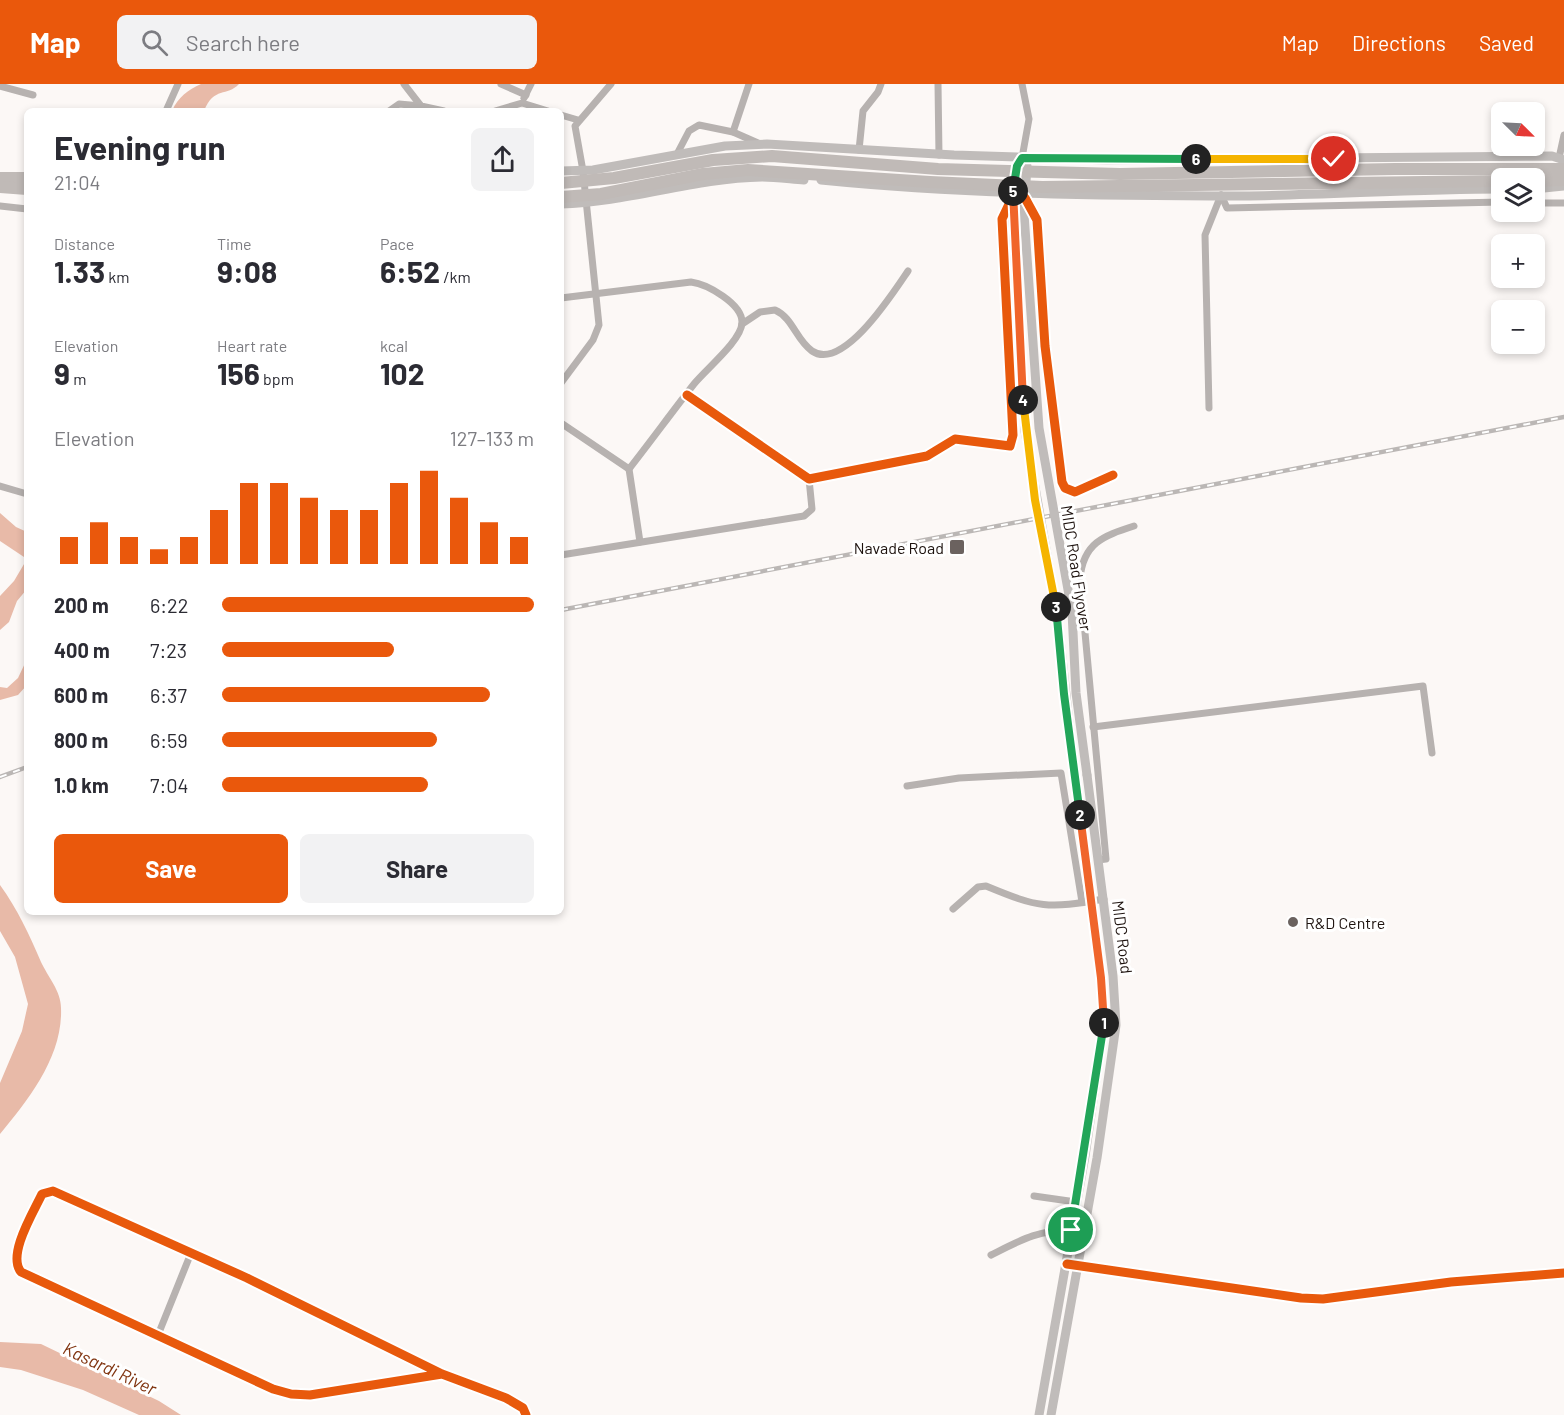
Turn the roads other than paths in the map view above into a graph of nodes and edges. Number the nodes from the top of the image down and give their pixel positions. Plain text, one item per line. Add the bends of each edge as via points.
1 (178, 84) edge
2 (404, 84) edge
3 (501, 84) edge
4 (531, 84) edge
5 (611, 84) edge
6 (749, 84) edge
7 (880, 84) edge
8 (938, 84) edge
9 (1022, 84) edge
10 (2, 86) edge
11 (33, 95) dead end
12 (526, 95) junction
13 (522, 103) junction
14 (422, 106) junction
15 (167, 108) edge
16 (393, 108) edge
17 (426, 108) edge
18 (505, 108) edge
19 (538, 108) edge
20 (564, 116) edge
21 (578, 120) junction
22 (733, 132) junction
23 (1564, 135) edge
24 (760, 144) junction
25 (859, 150) junction
26 (677, 154) junction
27 (939, 155) junction
28 (1022, 158) junction
29 (1562, 162) edge
30 (564, 171) edge
31 (583, 171) junction
32 (0, 178) edge
33 (24, 178) edge
34 (1564, 180) edge
35 (1491, 181) edge
36 (1545, 181) edge
37 (564, 183) edge
38 (1564, 186) edge
39 (0, 188) edge
40 (1545, 188) edge
41 (24, 189) edge
42 (1491, 189) edge
43 (1012, 195) junction
44 (1221, 195) junction
45 (1025, 196) junction
46 (585, 202) junction
47 (1491, 202) edge
48 (1545, 202) edge
49 (564, 203) edge
50 (564, 203) edge
51 (1564, 203) edge
52 (0, 206) edge
53 (24, 209) edge
54 (908, 271) dead end
55 (594, 292) junction
56 (564, 297) edge
57 (742, 324) junction
58 (564, 379) edge
59 (687, 395) junction
60 (1209, 408) dead end
61 (564, 425) edge
62 (629, 469) junction
63 (1113, 475) dead end
64 (809, 479) junction
65 (0, 486) edge
66 (24, 493) edge
67 (1134, 526) dead end
68 (640, 542) junction
69 (564, 555) edge
70 (1093, 728) junction
71 (1432, 753) dead end
72 (1087, 779) junction
73 (1076, 782) junction
74 (907, 786) dead end
75 (1098, 861) junction
76 (1104, 899) junction
77 (1087, 902) junction
78 (953, 909) dead end
79 (1034, 1196) dead end
80 (1076, 1202) junction
81 (1071, 1230) junction
82 (190, 1253) junction
83 (991, 1255) dead end
84 (1067, 1264) junction
85 (1079, 1266) junction
86 (1564, 1273) edge
87 (158, 1335) junction
88 (442, 1374) junction
89 (526, 1415) edge
90 (1039, 1415) edge
91 (1051, 1415) edge

1 - 15 street
2 - 14 street
3 - 12 street
4 - 12 street
5 - 21 street
6 - 22 street
7 - 25 street via 863,111
8 - 27 street
9 - 28 street via 1029,118
10 - 11 street
12 - 13 street
13 - 18 street
13 - 19 street
14 - 16 street via 399,104
14 - 17 street
20 - 21 street
21 - 31 street via 575,134
22 - 24 street
22 - 26 street via 705,125 693,127
23 - 29 street
24 - 25 main road
24 - 26 main road
25 - 27 main road
26 - 31 main road
27 - 28 main road
28 - 29 main road
28 - 43 main road, MIDC Road Flyover
28 - 45 main road, MIDC Road Flyover via 1027,166
29 - 37 highway, bridge via 1120,174 938,169 772,156 712,160
30 - 31 main road
31 - 46 street
32 - 33 highway
34 - 36 highway
35 - 50 highway, bridge via 1042,187 748,170 703,174
38 - 40 main road
39 - 41 highway
42 - 44 main road
43 - 45 main road
43 - 46 main road via 761,177
43 - 64 street via 1002,219 1013,435 1010,446 955,439 927,456
43 - 73 main road, MIDC Road Flyover, bridge via 1025,431 1057,611
44 - 45 main road
44 - 47 street via 1227,208
44 - 60 street via 1205,235
45 - 63 street via 1037,220 1045,346 1062,482 1075,492
45 - 72 main road, MIDC Road Flyover, bridge via 1038,428 1072,612 1076,693
46 - 49 main road
46 - 55 street
48 - 51 street
52 - 53 street
54 - 57 street via 866,327 828,356 821,356 803,344 791,324 775,310 760,312
55 - 56 street
55 - 57 street via 702,284 739,310
55 - 58 street via 597,331
57 - 59 street
59 - 62 street
59 - 64 street
61 - 62 street
62 - 68 street
64 - 68 street via 812,509 804,516
65 - 66 street
67 - 70 street via 1095,542 1082,564
68 - 69 street
70 - 71 street via 1423,686
70 - 75 street via 1106,859
72 - 73 main road
72 - 75 main road, MIDC Road
73 - 77 main road, MIDC Road
74 - 77 street via 959,778 1061,773
75 - 76 main road, MIDC Road
76 - 77 street
76 - 85 main road, MIDC Road via 1116,1025
77 - 78 street via 1040,906 986,886 978,887
77 - 80 main road, MIDC Road via 1102,983 1104,1024
79 - 80 street
80 - 81 main road, MIDC Road
81 - 83 street via 1033,1234
81 - 84 main road, MIDC Road
82 - 87 street
82 - 87 street via 47,1191 42,1194 15,1254 21,1272
82 - 88 street
84 - 85 main road
84 - 90 main road, MIDC Road
85 - 86 main road via 1323,1299 1450,1282
85 - 91 main road, MIDC Road
87 - 88 street via 291,1394 310,1395
88 - 89 street via 506,1398 523,1408

